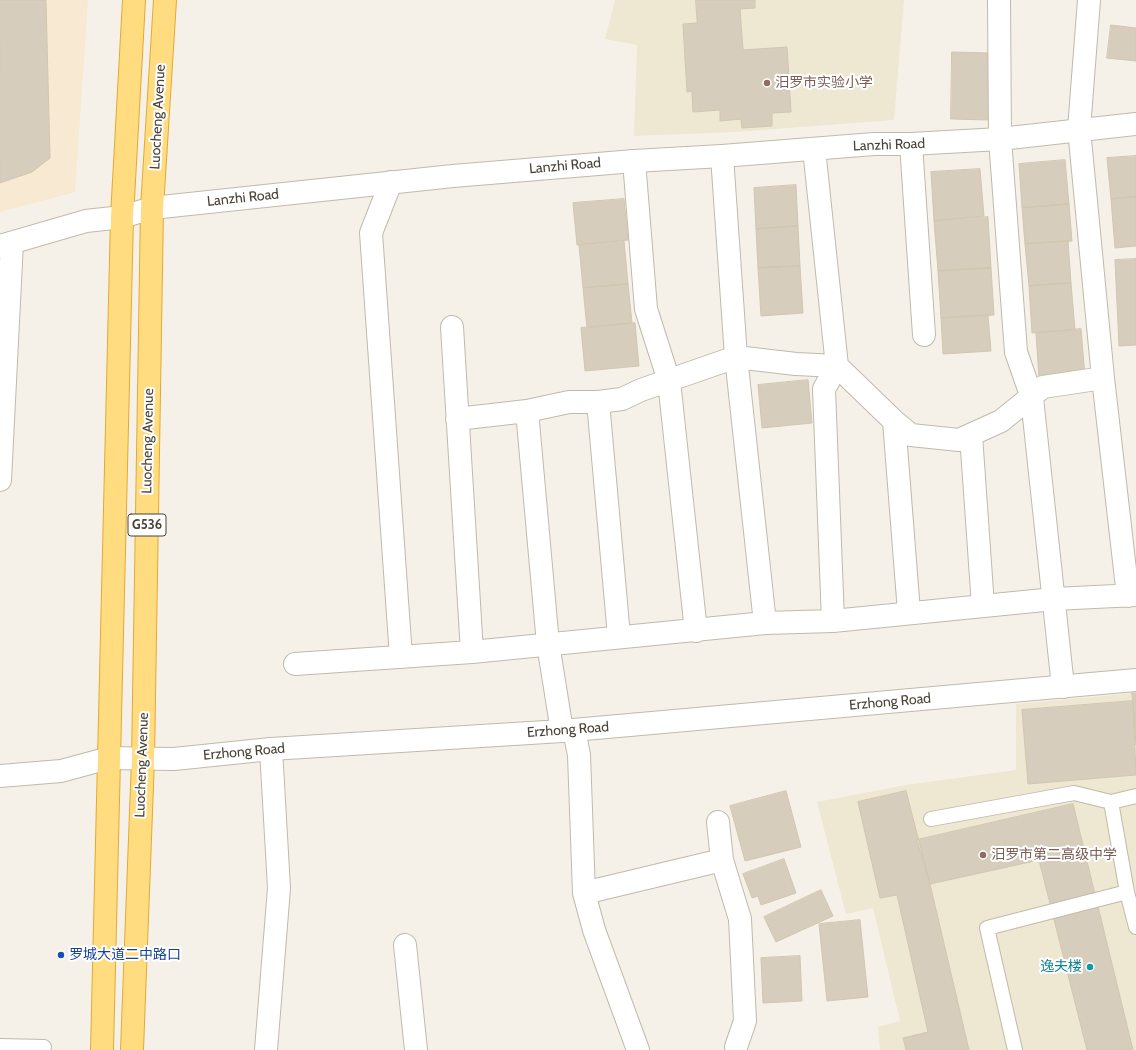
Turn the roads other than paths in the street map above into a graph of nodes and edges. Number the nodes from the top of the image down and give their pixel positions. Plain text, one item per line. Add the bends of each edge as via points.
1 (134, 0) edge
2 (165, 0) edge
3 (999, 0) edge
4 (1089, 0) edge
5 (1136, 124) edge
6 (1079, 129) junction
7 (1000, 139) junction
8 (911, 144) junction
9 (814, 149) junction
10 (722, 156) junction
11 (634, 160) junction
12 (392, 182) junction
13 (152, 208) junction
14 (122, 217) junction
15 (6, 244) edge
16 (452, 327) dead end
17 (924, 335) dead end
18 (736, 357) junction
19 (837, 366) junction
20 (1103, 378) junction
21 (669, 381) junction
22 (1032, 398) junction
23 (598, 402) junction
24 (527, 411) junction
25 (457, 419) junction
26 (894, 421) junction
27 (971, 434) junction
28 (0, 480) edge
29 (1132, 596) edge
30 (1054, 599) junction
31 (984, 606) junction
32 (909, 612) junction
33 (832, 621) junction
34 (765, 623) junction
35 (696, 631) junction
36 (619, 636) junction
37 (548, 644) junction
38 (472, 652) junction
39 (401, 657) junction
40 (294, 664) dead end
41 (1136, 680) edge
42 (1063, 687) junction
43 (568, 730) junction
44 (271, 749) junction
45 (109, 758) junction
46 (143, 759) junction
47 (0, 776) edge
48 (1136, 796) edge
49 (1111, 802) junction
50 (931, 819) dead end
51 (718, 822) dead end
52 (722, 860) junction
53 (584, 892) junction
54 (1127, 892) junction
55 (1136, 928) edge
56 (405, 945) dead end
57 (0, 1046) edge
58 (44, 1047) dead end
59 (736, 1047) dead end
60 (102, 1050) edge
61 (132, 1050) edge
62 (266, 1050) edge
63 (416, 1050) edge
64 (638, 1050) edge
65 (1015, 1050) edge

1 - 14 highway, G536
2 - 13 highway, Luocheng Avenue / G536
3 - 7 street
4 - 6 street
5 - 6 street, Lanzhi Road
6 - 7 street, Lanzhi Road
6 - 20 street
7 - 8 street, Lanzhi Road
7 - 22 street via 1016,352
8 - 9 street, Lanzhi Road
8 - 17 street
9 - 10 street, Lanzhi Road
9 - 19 street
10 - 11 street, Lanzhi Road
10 - 18 street
11 - 12 street, Lanzhi Road
11 - 21 street via 646,310
12 - 13 street, Lanzhi Road
12 - 39 street via 371,233
13 - 14 street, Lanzhi Road
13 - 46 highway, Luocheng Avenue / G536
14 - 15 street, Lanzhi Road via 86,221
14 - 45 highway, G536
15 - 28 street
16 - 25 street
18 - 19 street
18 - 21 street
18 - 34 street
19 - 26 street
19 - 33 street via 824,389
20 - 22 street via 1043,387
20 - 29 street
21 - 23 street via 622,399
21 - 35 street
22 - 27 street via 1001,421
22 - 30 street
23 - 24 street via 568,402
23 - 36 street
24 - 25 street
24 - 37 street
25 - 38 street
26 - 27 street via 911,434 959,440
26 - 32 street
27 - 31 street
29 - 30 street
30 - 31 street
30 - 42 street
31 - 32 street
32 - 33 street
33 - 34 street
34 - 35 street
35 - 36 street
36 - 37 street
37 - 38 street
37 - 43 street
38 - 39 street
39 - 40 street
41 - 42 street, Erzhong Road
42 - 43 street, Erzhong Road
43 - 44 street, Erzhong Road
43 - 53 street via 579,755
44 - 46 street, Erzhong Road via 174,759
44 - 62 street via 279,888
45 - 46 street, Erzhong Road
45 - 47 street, Erzhong Road via 61,770
45 - 60 highway, G536
46 - 61 highway, Luocheng Avenue / G536
48 - 49 lane
49 - 50 lane via 1074,793
49 - 54 lane
51 - 52 street
52 - 53 street
52 - 59 street via 740,919 745,1021
53 - 64 street via 594,930
54 - 55 lane
54 - 65 lane via 987,928
56 - 63 street
57 - 58 lane

